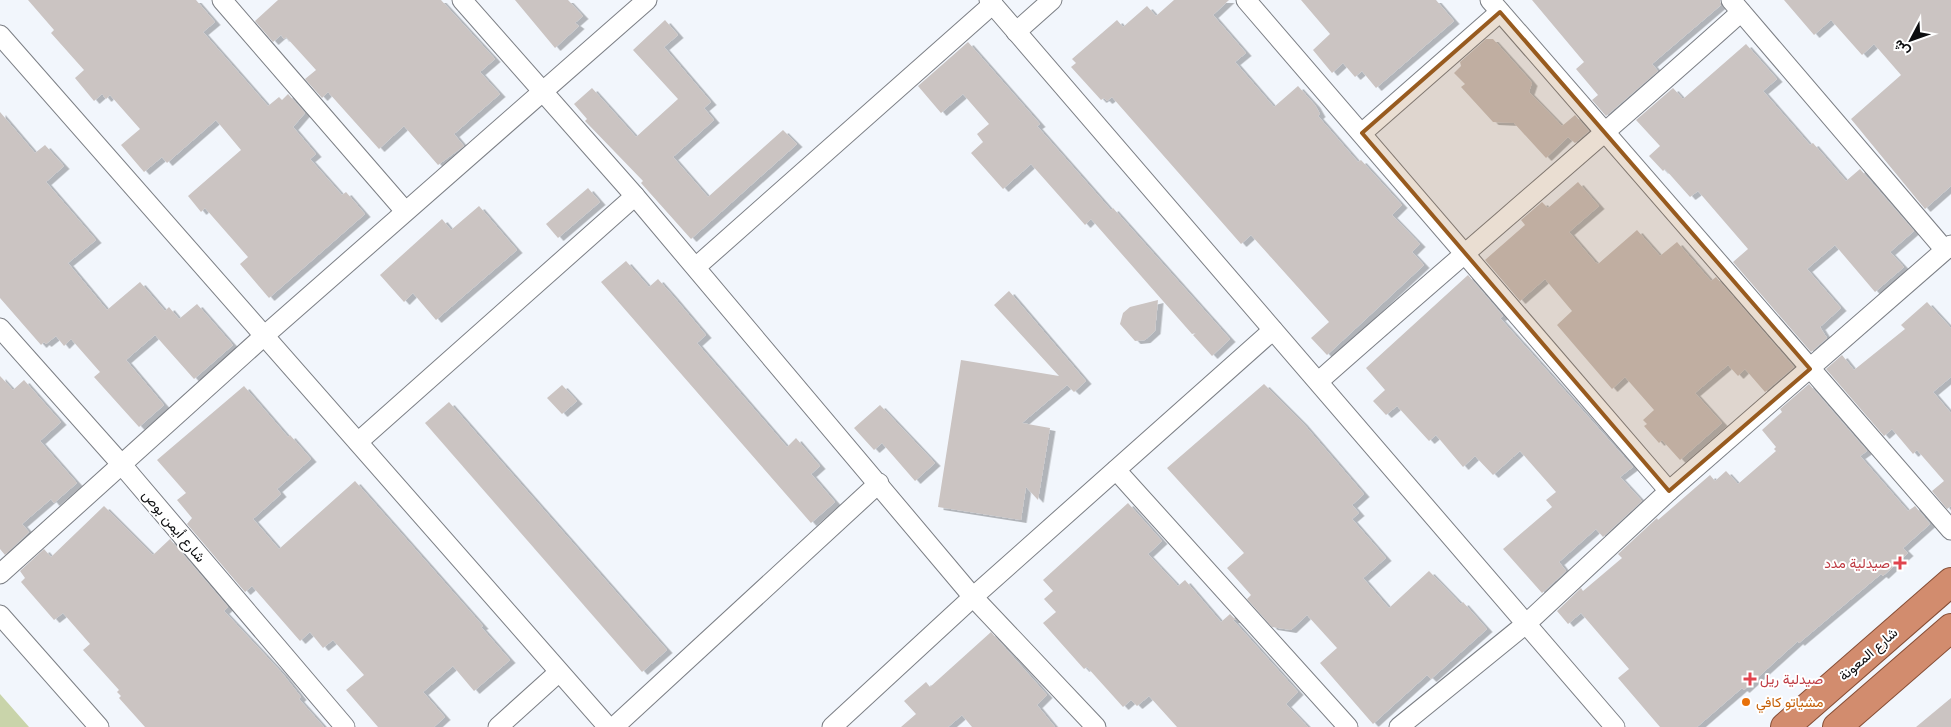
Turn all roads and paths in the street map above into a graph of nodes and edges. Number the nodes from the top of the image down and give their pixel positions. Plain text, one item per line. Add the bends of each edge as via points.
1 (222, 0) edge
2 (462, 0) edge
3 (647, 0) edge
4 (1052, 0) edge
5 (1246, 0) edge
6 (991, 2) edge
7 (1495, 6) edge
8 (1736, 6) edge
9 (1016, 32) junction
10 (0, 35) edge
11 (543, 91) junction
12 (1362, 133) junction
13 (1605, 134) junction
14 (635, 196) junction
15 (405, 211) junction
16 (1948, 248) edge
17 (1465, 253) junction
18 (696, 267) junction
19 (0, 328) edge
20 (1273, 330) junction
21 (264, 336) junction
22 (1810, 369) junction
23 (1319, 381) junction
24 (358, 442) junction
25 (122, 465) junction
26 (1116, 470) junction
27 (879, 483) junction
28 (1669, 491) junction
29 (1951, 530) edge
30 (0, 574) edge
31 (1951, 582) edge
32 (973, 597) junction
33 (0, 615) edge
34 (1527, 623) junction
35 (1951, 628) edge
36 (559, 672) junction
37 (845, 723) edge
38 (99, 727) edge
39 (345, 727) edge
40 (498, 727) edge
41 (608, 727) edge
42 (614, 727) edge
43 (1096, 727) edge
44 (1348, 727) edge
45 (1400, 727) edge
46 (1615, 727) edge
47 (1785, 727) edge
48 (1837, 727) edge

1 - 15 street
2 - 11 street
3 - 11 street
4 - 9 street
5 - 12 street
6 - 9 street
6 - 18 street
7 - 12 street
7 - 13 street
8 - 13 street
8 - 16 street
9 - 20 street
10 - 21 street
11 - 14 street
11 - 15 street
12 - 17 street
13 - 17 street
13 - 22 street
14 - 18 street
14 - 24 street
15 - 21 street
16 - 22 street
17 - 23 street
17 - 28 street
18 - 27 street
19 - 25 street, شارع أيمن بوص
20 - 23 street
20 - 26 street
21 - 24 street
21 - 25 street
22 - 28 street
22 - 29 street
23 - 34 street
24 - 36 street
25 - 30 street
25 - 39 street, شارع أيمن بوص
26 - 32 street
26 - 44 street
27 - 32 street
27 - 42 street
28 - 34 street
31 - 47 highway, شارع المعونة
32 - 37 street
32 - 43 street
33 - 38 street
34 - 45 street
34 - 46 street
35 - 48 highway
36 - 40 street
36 - 41 street

